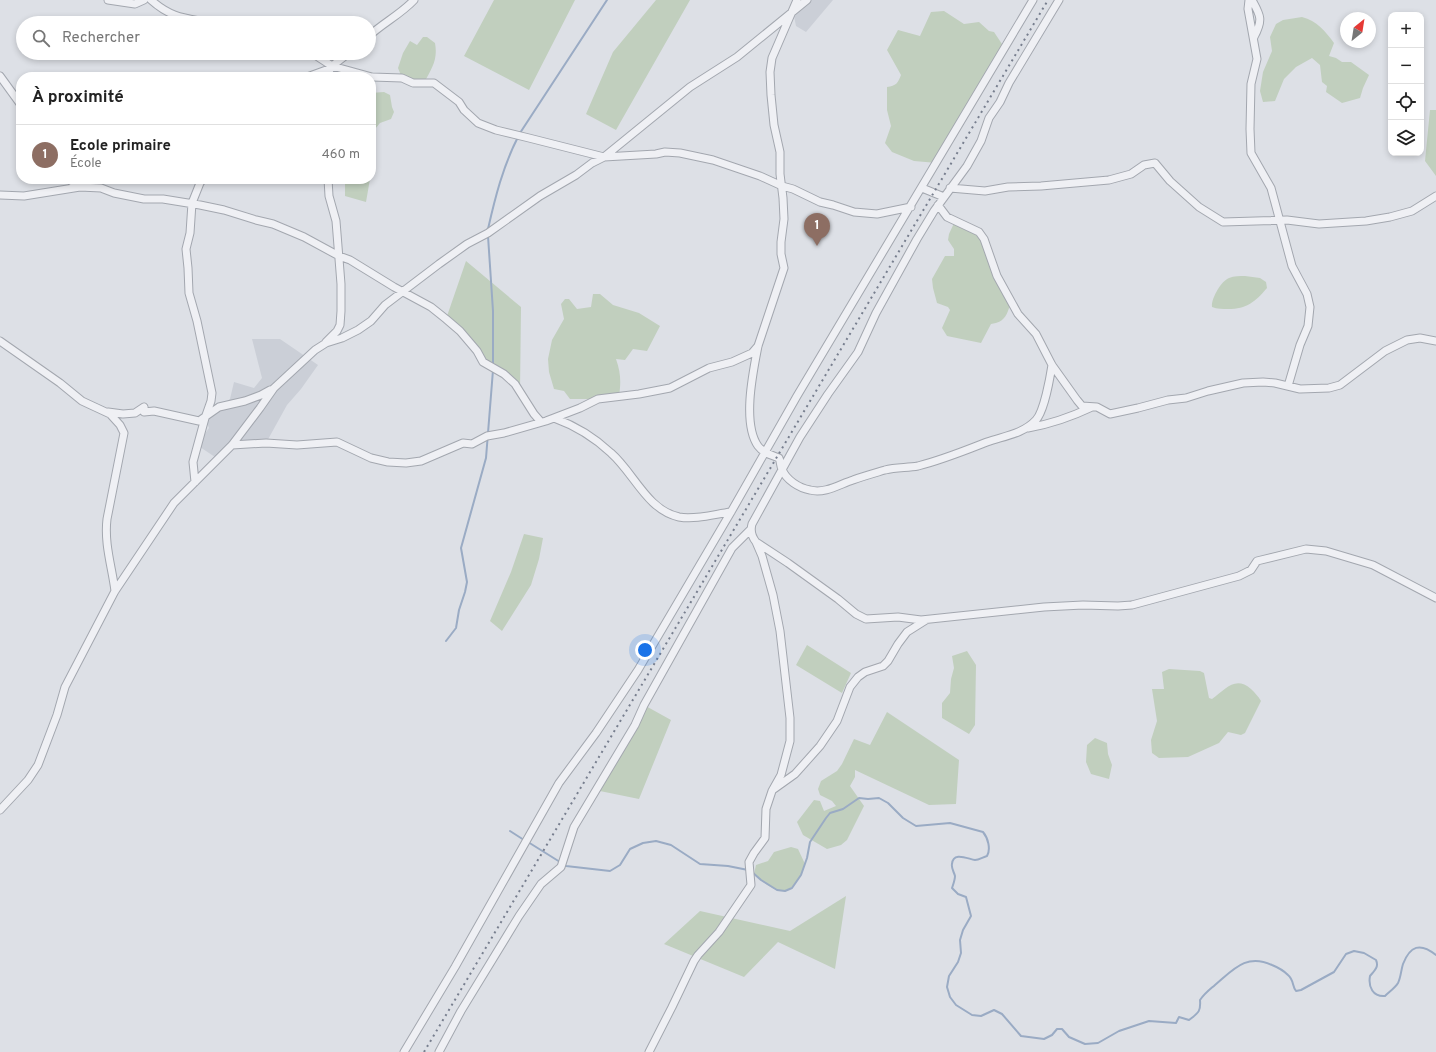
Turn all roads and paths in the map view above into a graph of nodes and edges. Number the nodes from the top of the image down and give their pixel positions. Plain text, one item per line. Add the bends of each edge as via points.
1 (108, 0) edge
2 (144, 0) edge
3 (151, 0) edge
4 (414, 0) edge
5 (798, 0) edge
6 (807, 0) edge
7 (1033, 0) edge
8 (1059, 0) edge
9 (1249, 0) edge
10 (1252, 0) edge
11 (793, 11) junction
12 (178, 16) edge
13 (376, 30) edge
14 (1254, 37) junction
15 (321, 60) edge
16 (341, 60) edge
17 (331, 68) junction
18 (320, 72) edge
19 (329, 72) edge
20 (349, 72) edge
21 (0, 76) edge
22 (376, 77) edge
23 (16, 98) edge
24 (604, 157) junction
25 (76, 184) edge
26 (200, 184) edge
27 (328, 184) edge
28 (782, 186) junction
29 (80, 187) junction
30 (922, 188) junction
31 (950, 188) junction
32 (0, 195) edge
33 (1436, 196) edge
34 (944, 197) junction
35 (192, 204) junction
36 (938, 205) junction
37 (911, 207) junction
38 (1280, 221) junction
39 (339, 256) junction
40 (402, 292) junction
41 (0, 341) edge
42 (1436, 341) edge
43 (326, 343) junction
44 (758, 346) junction
45 (1052, 365) junction
46 (1288, 386) junction
47 (274, 388) junction
48 (1094, 406) junction
49 (108, 412) junction
50 (205, 418) junction
51 (554, 418) junction
52 (541, 422) junction
53 (1026, 428) junction
54 (232, 445) junction
55 (765, 452) junction
56 (781, 469) junction
57 (195, 482) junction
58 (731, 512) junction
59 (751, 529) junction
60 (756, 542) junction
61 (115, 591) junction
62 (1436, 598) edge
63 (926, 620) junction
64 (772, 791) junction
65 (0, 810) edge
66 (404, 1052) edge
67 (439, 1052) edge
68 (649, 1052) edge

1 - 2 street via 135,4
3 - 12 street via 160,8
4 - 13 street via 407,8
5 - 11 street
6 - 11 street
7 - 30 street
8 - 31 street via 989,118 981,141 967,166
9 - 14 street via 1248,9
10 - 14 street via 1260,20
11 - 24 street via 736,57 690,87
11 - 28 street via 772,58 770,72 770,95 780,152
14 - 38 street via 1257,59 1251,84 1251,153 1271,188
15 - 17 street
16 - 17 street
17 - 18 street
17 - 19 street
17 - 20 street
21 - 23 street
22 - 24 street via 402,78 413,83 434,83 459,102 478,123
24 - 28 street via 680,153 713,160
24 - 40 street via 592,162 576,175 467,244
25 - 29 street
26 - 35 street
27 - 39 street via 336,222
28 - 37 street via 820,202 854,212 877,214
28 - 44 street via 784,213 781,254 784,268
29 - 32 street via 24,196
29 - 35 street via 101,188 144,199
30 - 34 street
30 - 37 street
31 - 34 street
31 - 38 street via 985,191 1110,180 1132,174 1144,165 1155,163 1199,208 1224,222
33 - 38 street via 1412,211 1366,221 1319,224
34 - 36 street
35 - 39 street via 273,224
35 - 50 street via 186,249 189,293 212,393
36 - 45 street via 947,217 979,232 984,239 997,276 1018,314 1036,334
36 - 56 street via 876,313 858,352 820,406
37 - 55 street
38 - 46 street via 1292,266 1307,294 1310,307 1308,326
39 - 40 street
39 - 43 street via 340,325
40 - 43 street via 385,305 372,321 342,338
40 - 52 street via 431,307 460,330 483,362 504,374 515,384
41 - 49 street via 82,401
42 - 46 street via 1420,338 1407,340 1385,351 1340,385 1300,389
43 - 47 street
44 - 51 street via 745,356 709,368 670,388 598,399
44 - 55 street via 750,402 750,424 758,446
45 - 48 street via 1081,405
45 - 53 street via 1040,414
46 - 48 street via 1263,382 1243,383 1110,414
47 - 50 street via 245,401 219,407
47 - 54 street
48 - 53 street via 1046,425
49 - 50 street via 135,414 144,409 199,421
49 - 61 street via 119,423 124,434 105,532
50 - 57 street via 193,462
51 - 52 street
51 - 58 street via 583,430 612,453 640,489 668,513 680,517 693,517
52 - 54 street via 487,436 472,444 463,444 406,463 371,458 337,442
53 - 56 street via 1004,438 931,462 887,470 823,490 810,491 798,486
54 - 57 street
55 - 56 street via 779,458
55 - 58 street
56 - 59 street
57 - 61 street via 174,503
58 - 66 street via 638,670 559,783
59 - 60 street
59 - 67 street via 732,548 635,725 574,827 561,867 541,884 519,916
60 - 63 street via 861,618 898,617
60 - 64 street via 773,595 780,631 790,718 790,741 781,775
61 - 65 street via 65,687 36,769
62 - 63 street via 1368,564 1326,551 1306,549 1257,561 1251,570 1227,580 1132,605 1044,607
63 - 64 street via 908,632 884,666 858,677 850,687 836,721 820,746 795,774
64 - 68 street via 766,809 765,838 749,862 751,885 719,932 694,961

